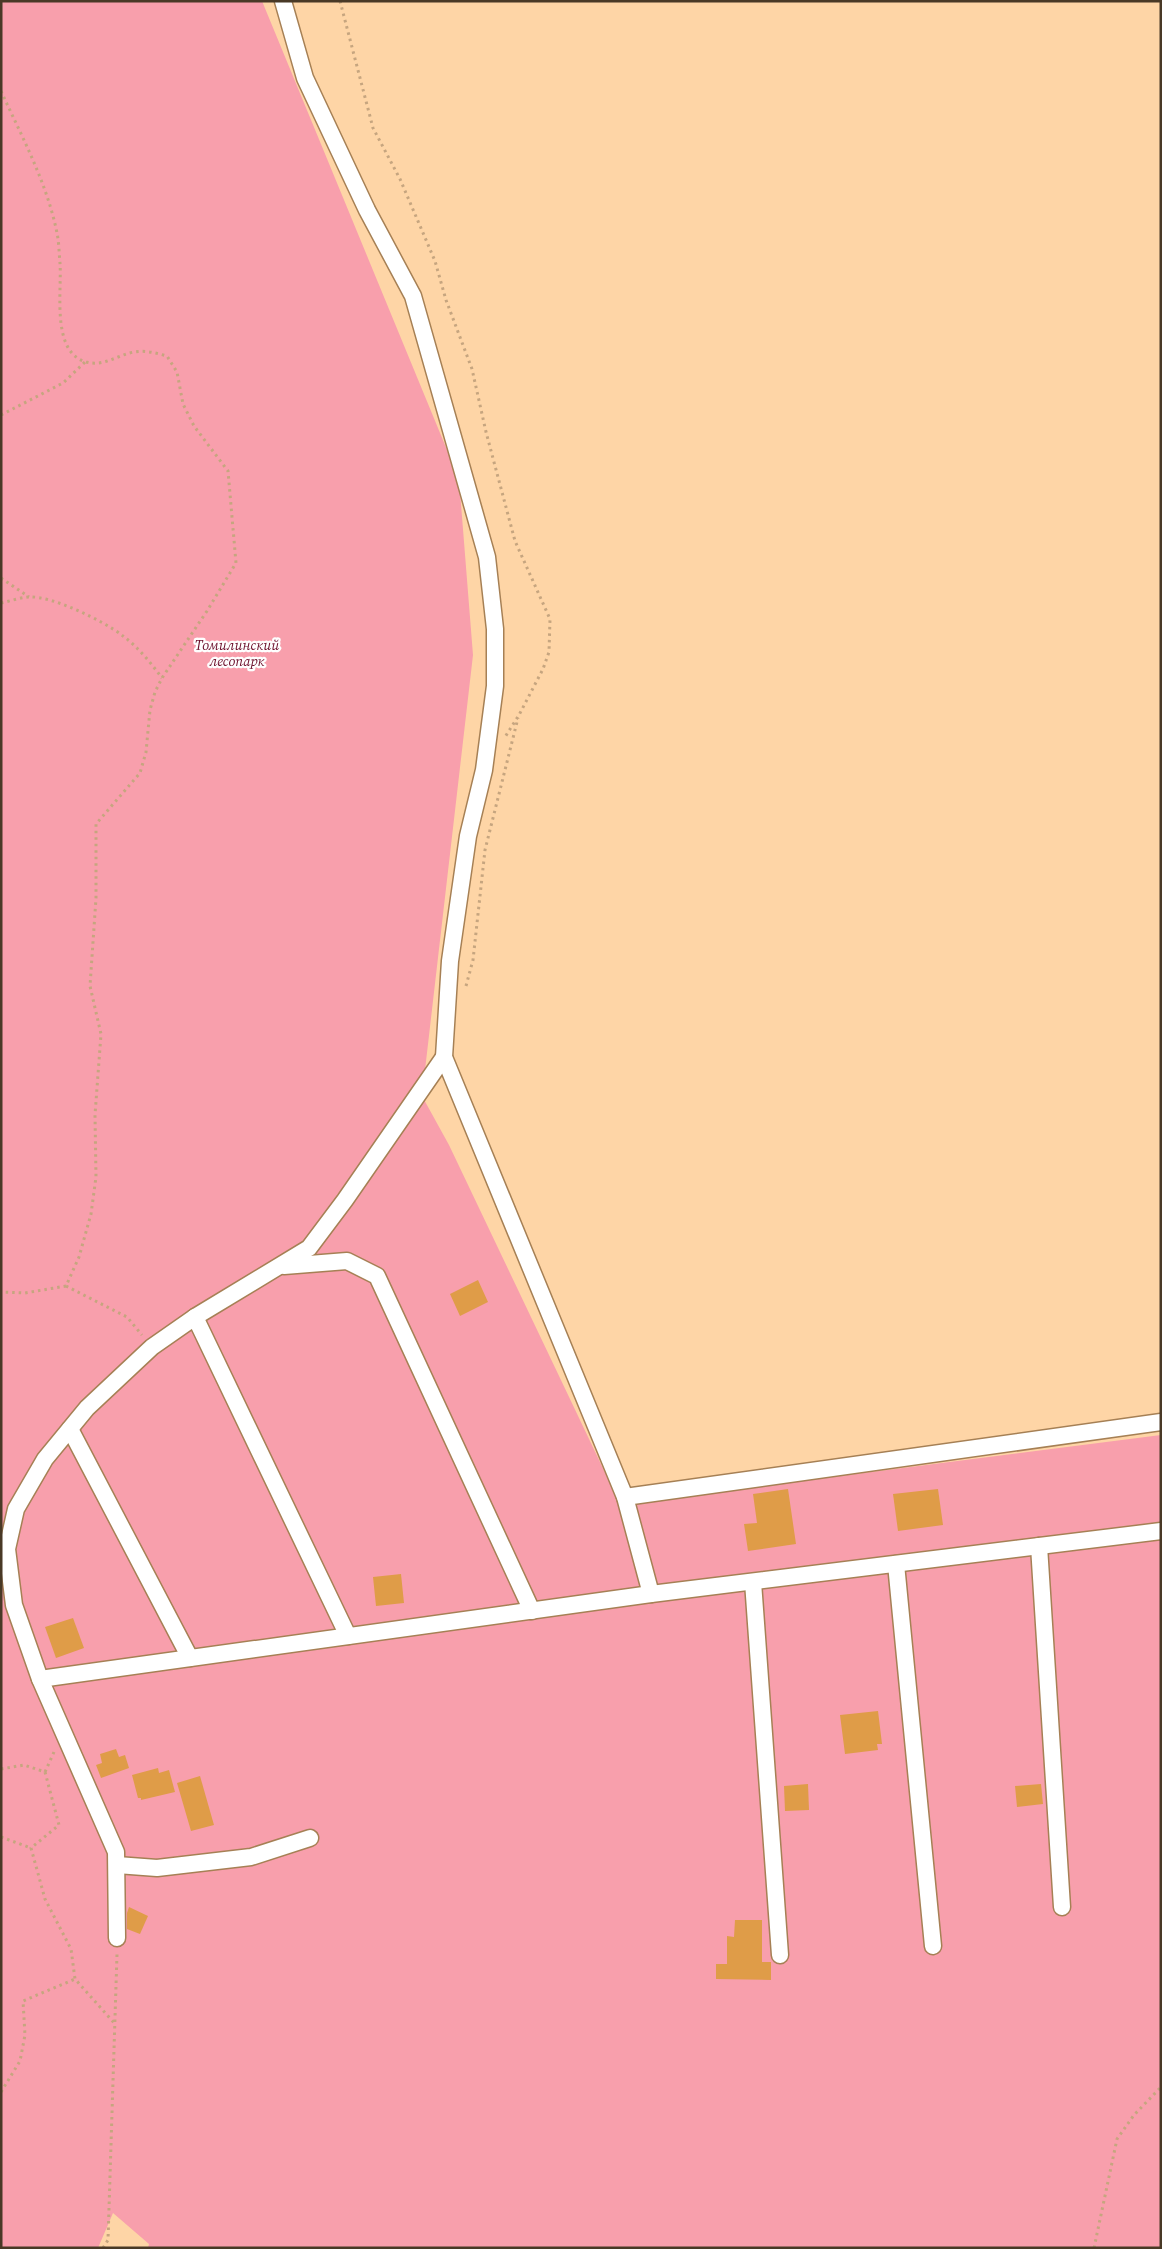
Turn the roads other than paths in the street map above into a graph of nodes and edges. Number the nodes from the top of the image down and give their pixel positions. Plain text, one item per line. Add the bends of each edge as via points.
1 (283, 1) edge
2 (444, 1057) junction
3 (279, 1267) junction
4 (195, 1317) junction
5 (1161, 1422) edge
6 (70, 1430) junction
7 (625, 1497) junction
8 (1161, 1531) edge
9 (1039, 1546) junction
10 (896, 1564) junction
11 (753, 1582) junction
12 (651, 1594) junction
13 (532, 1611) junction
14 (348, 1636) junction
15 (190, 1658) junction
16 (40, 1679) junction
17 (310, 1838) dead end
18 (116, 1865) junction
19 (1062, 1907) dead end
20 (117, 1938) road end
21 (933, 1946) dead end
22 (780, 1955) dead end

1 - 2 street via 305,78 366,210 413,296 487,557 495,629 495,686 484,770 468,836 452,951
2 - 3 street via 309,1248
2 - 7 street
3 - 4 street
3 - 13 street via 347,1261 377,1276
4 - 6 street via 152,1347 87,1408
4 - 14 street
5 - 7 street
6 - 15 street
6 - 16 street via 45,1459 16,1509 6,1549 14,1605
7 - 12 street
8 - 9 street
9 - 10 street
9 - 19 street
10 - 11 street
10 - 21 street
11 - 12 street
11 - 22 street
12 - 13 street
13 - 14 street
14 - 15 street
15 - 16 street
16 - 18 street via 116,1852
17 - 18 street via 251,1857 157,1868
18 - 20 street

